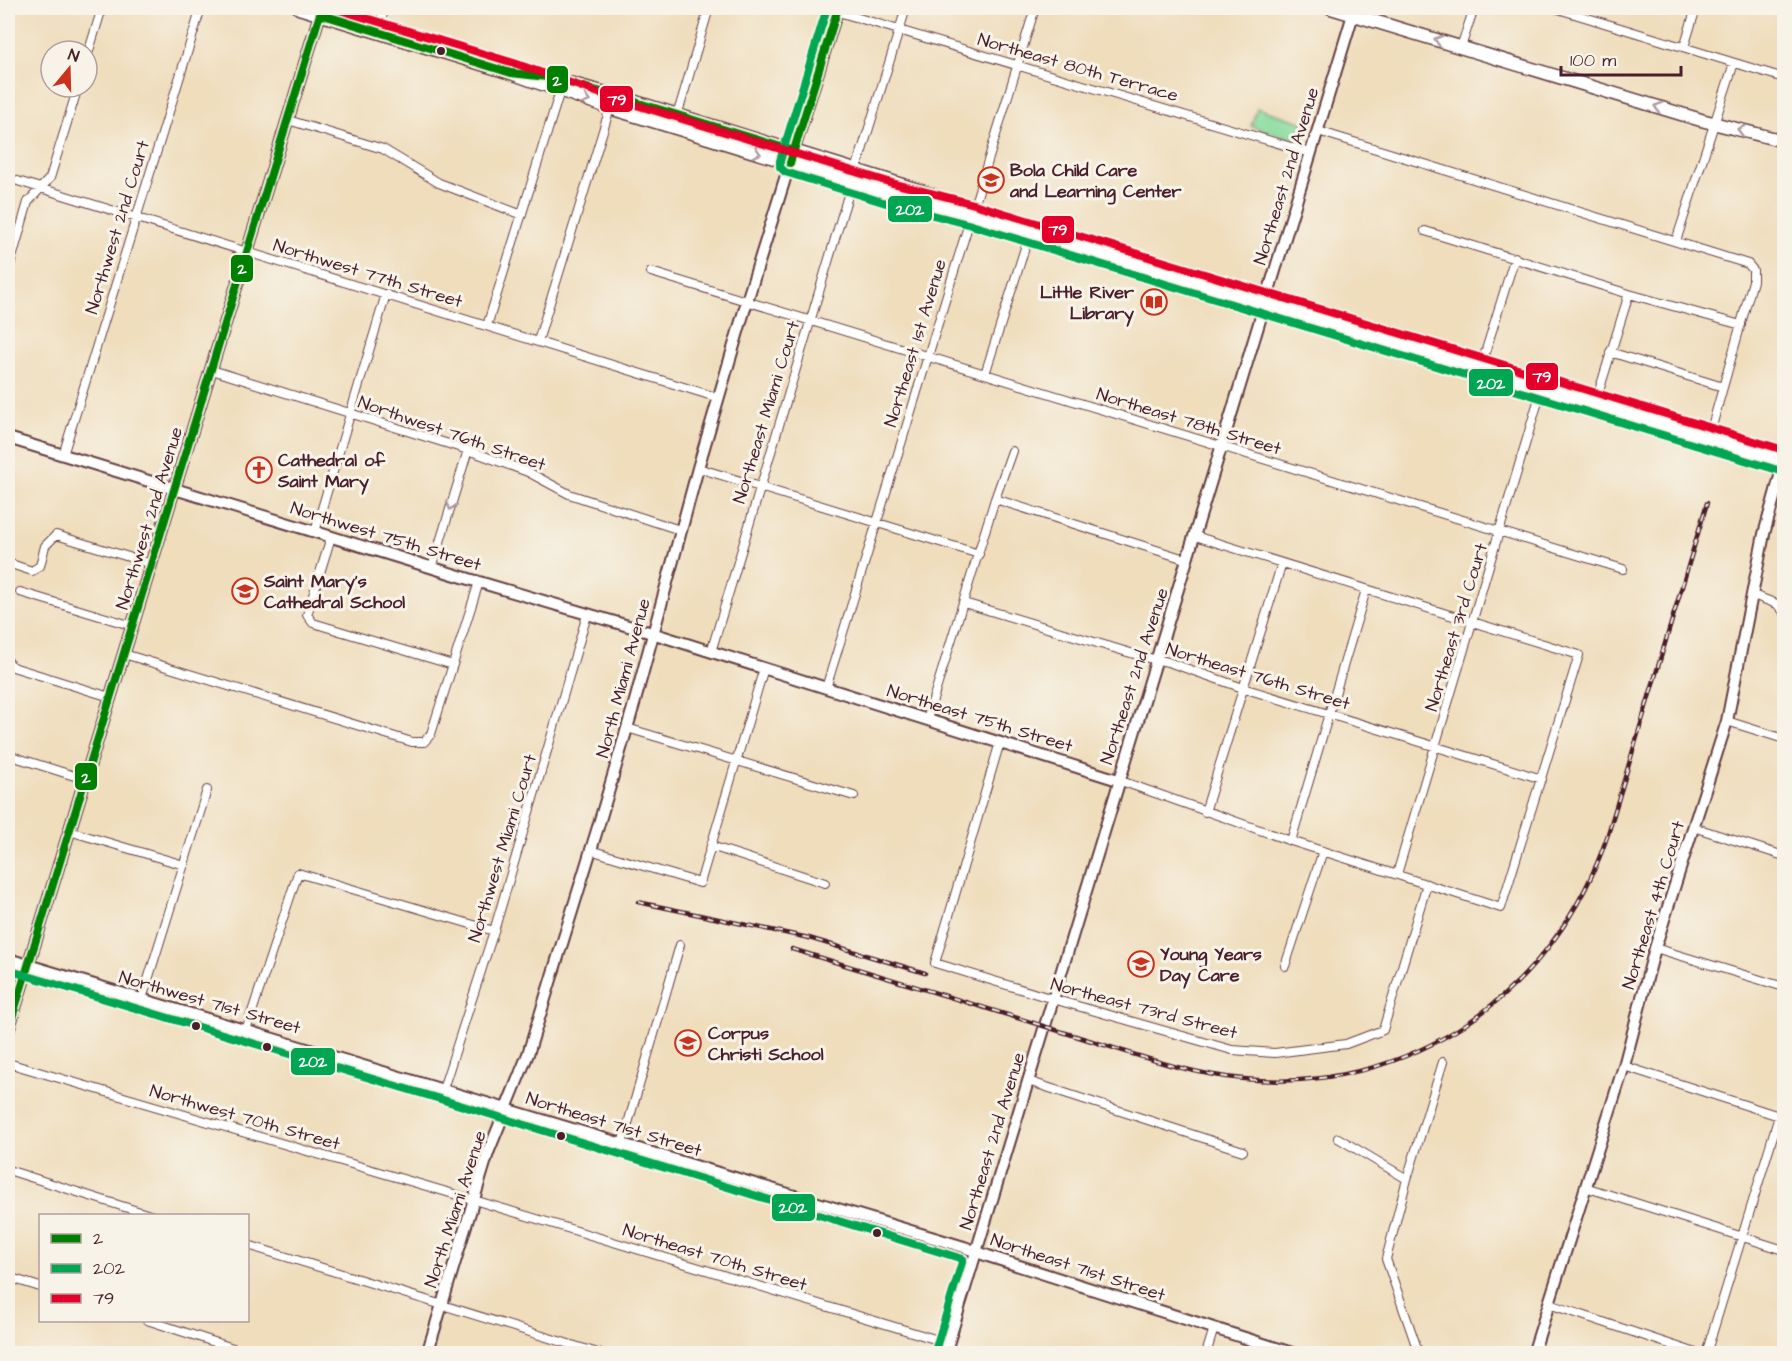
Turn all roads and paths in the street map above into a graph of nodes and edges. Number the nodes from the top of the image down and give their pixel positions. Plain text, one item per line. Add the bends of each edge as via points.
1 (102, 8) edge
2 (201, 8) edge
3 (299, 8) edge
4 (385, 8) edge
5 (709, 8) edge
6 (825, 8) edge
7 (906, 8) edge
8 (1035, 8) edge
9 (1331, 8) edge
10 (1474, 8) edge
11 (1555, 8) edge
12 (1696, 8) edge
13 (837, 9) edge
14 (1354, 11) edge
15 (1578, 11) edge
16 (320, 14) junction
17 (899, 30) junction
18 (377, 32) junction
19 (93, 39) edge
20 (1461, 47) junction
21 (1684, 47) junction
22 (1734, 63) junction
23 (1018, 64) junction
24 (511, 73) junction
25 (1785, 78) edge
26 (560, 91) junction
27 (74, 99) edge
28 (610, 108) junction
29 (675, 115) junction
30 (288, 120) junction
31 (1714, 123) junction
32 (1318, 131) junction
33 (1785, 141) edge
34 (1311, 153) junction
35 (792, 157) junction
36 (854, 176) junction
37 (8, 178) edge
38 (40, 188) junction
39 (971, 214) junction
40 (522, 215) junction
41 (136, 218) junction
42 (1425, 231) dead end
43 (1030, 232) junction
44 (1676, 241) junction
45 (247, 253) junction
46 (1515, 257) junction
47 (8, 272) edge
48 (651, 272) dead end
49 (386, 294) junction
50 (1629, 294) junction
51 (747, 301) junction
52 (1264, 304) junction
53 (809, 320) junction
54 (1741, 325) junction
55 (487, 326) junction
56 (538, 341) junction
57 (1610, 352) junction
58 (927, 357) junction
59 (1480, 369) junction
60 (212, 370) junction
61 (985, 374) junction
62 (1723, 387) junction
63 (1542, 388) junction
64 (718, 398) junction
65 (1595, 404) junction
66 (350, 413) junction
67 (1709, 437) junction
68 (8, 438) edge
69 (1222, 447) junction
70 (468, 450) junction
71 (1012, 451) dead end
72 (63, 455) junction
73 (1785, 461) edge
74 (698, 468) junction
75 (759, 488) junction
76 (175, 489) junction
77 (995, 499) junction
78 (876, 522) junction
79 (680, 530) junction
80 (1500, 531) junction
81 (315, 532) junction
82 (1195, 536) junction
83 (331, 537) junction
84 (979, 554) junction
85 (1188, 560) junction
86 (8, 563) edge
87 (1282, 563) junction
88 (152, 564) junction
89 (432, 568) junction
90 (1623, 569) dead end
91 (479, 582) junction
92 (1366, 590) junction
93 (20, 592) dead end
94 (1753, 595) junction
95 (964, 603) junction
96 (1785, 612) edge
97 (587, 615) junction
98 (1473, 622) junction
99 (133, 626) junction
100 (652, 633) junction
101 (711, 652) junction
102 (124, 654) junction
103 (1156, 660) junction
104 (8, 661) edge
105 (453, 665) junction
106 (764, 668) junction
107 (826, 688) junction
108 (1243, 688) junction
109 (110, 697) junction
110 (1329, 714) junction
111 (927, 719) junction
112 (1727, 721) junction
113 (627, 728) junction
114 (1785, 739) edge
115 (1000, 742) junction
116 (1436, 746) junction
117 (8, 755) edge
118 (736, 760) junction
119 (84, 779) junction
120 (1542, 779) junction
121 (1118, 780) junction
122 (207, 790) dead end
123 (854, 796) dead end
124 (1204, 812) junction
125 (1693, 827) junction
126 (69, 831) junction
127 (1291, 841) junction
128 (711, 846) junction
129 (590, 850) junction
130 (1323, 851) junction
131 (1785, 856) edge
132 (184, 865) junction
133 (1398, 874) junction
134 (825, 883) dead end
135 (1427, 884) junction
136 (494, 931) junction
137 (680, 945) dead end
138 (1655, 948) junction
139 (8, 959) edge
140 (28, 965) junction
141 (1285, 966) dead end
142 (1785, 987) edge
143 (141, 999) junction
144 (1053, 999) junction
145 (246, 1030) junction
146 (8, 1031) edge
147 (1443, 1062) dead end
148 (8, 1063) edge
149 (1624, 1066) junction
150 (1028, 1081) junction
151 (443, 1089) junction
152 (1785, 1100) edge
153 (506, 1108) junction
154 (1782, 1117) edge
155 (1338, 1138) dead end
156 (622, 1144) junction
157 (1243, 1150) dead end
158 (8, 1170) edge
159 (1407, 1179) junction
160 (1585, 1187) junction
161 (474, 1200) junction
162 (150, 1214) edge
163 (1741, 1237) junction
164 (249, 1245) edge
165 (1785, 1250) edge
166 (976, 1252) junction
167 (8, 1277) edge
168 (39, 1287) edge
169 (1549, 1304) junction
170 (442, 1305) junction
171 (153, 1322) edge
172 (1214, 1328) junction
173 (946, 1348) edge
174 (252, 1353) edge
175 (427, 1353) edge
176 (601, 1353) edge
177 (1206, 1353) edge
178 (1295, 1353) edge
179 (1419, 1353) edge
180 (1533, 1353) edge
181 (1699, 1353) edge
182 (1706, 1353) edge

1 - 19 street
2 - 41 street, Northwest 2nd Court
3 - 16 main road
4 - 18 street
5 - 29 street
6 - 13 street, Northeast 80th Terrace
7 - 17 street, Northeast Miami Court
8 - 23 street, Northeast 1st Avenue
9 - 14 main road
10 - 20 street
11 - 15 street
12 - 21 street
13 - 17 street, Northeast 80th Terrace
13 - 35 street, North Miami Avenue
20 -> 14 main road
14 - 32 street, Northeast 2nd Avenue
15 - 21 street
16 - 18 main road
16 - 30 street, Northwest 2nd Avenue
17 - 23 street, Northeast 80th Terrace
17 - 36 street, Northeast Miami Court
18 - 24 main road
31 -> 20 main road
21 - 22 street
22 - 25 street
22 - 31 street
23 - 34 street, Northeast 80th Terrace
23 - 39 street, Northeast 1st Avenue
24 - 26 main road
24 - 29 main road via 547,77
26 -> 28 main road
26 - 40 street
27 - 38 street via 50,178
28 - 29 main road
28 -> 35 main road
28 - 56 street
29 - 35 main road
30 - 40 street via 383,149 439,183
30 - 45 street, Northwest 2nd Avenue
33 -> 31 main road
31 - 44 street
32 - 34 street, Northeast 2nd Avenue
32 - 44 street
34 - 52 street, Northeast 2nd Avenue
35 - 36 main road
35 - 51 street, North Miami Avenue
36 - 39 main road via 951,201
36 - 53 street, Northeast Miami Court
37 - 38 street, Northwest 77th Street
38 - 41 street, Northwest 77th Street
38 - 47 street via 28,201
39 - 43 main road
39 - 58 street, Northeast 1st Avenue
40 - 55 street
41 - 45 street, Northwest 77th Street
41 - 72 street, Northwest 2nd Court
42 - 46 street
43 - 52 main road
43 - 61 street
44 - 54 street via 1752,268 1753,281
45 - 49 street, Northwest 77th Street
45 - 60 street, Northwest 2nd Avenue
46 - 50 street
46 - 59 street
48 - 51 street, Northeast 78th Street
49 - 55 street, Northwest 77th Street
49 - 66 street
50 - 54 street
50 - 57 street
51 - 53 street, Northeast 78th Street
51 - 64 street, North Miami Avenue
52 - 59 main road
52 - 69 street, Northeast 2nd Avenue
53 - 58 street, Northeast 78th Street
53 - 75 street, Northeast Miami Court
54 - 62 street
55 - 56 street, Northwest 77th Street
56 - 64 street, Northwest 77th Street
57 - 62 street
57 - 65 street
58 - 61 street, Northeast 78th Street
58 - 78 street, Northeast 1st Avenue
59 - 63 main road
60 - 66 street, Northwest 76th Street
60 - 76 street, Northwest 2nd Avenue
61 - 69 street, Northeast 78th Street
62 - 67 street
63 - 65 main road
63 - 80 street, Northeast 3rd Court
64 - 74 street, North Miami Avenue
65 - 67 main road
66 - 70 street, Northwest 76th Street
66 - 81 street
67 - 73 main road
68 - 72 street, Northwest 75th Street
69 - 80 street, Northeast 78th Street
69 - 82 street, Northeast 2nd Avenue
70 - 79 street, Northwest 76th Street via 528,472 569,494
70 -> 89 street
71 - 77 street
72 - 76 street, Northwest 75th Street
73 - 94 street, Northeast 4th Court via 1766,525
74 - 75 street
74 - 79 street, North Miami Avenue
75 - 78 street
75 - 101 street, Northeast Miami Court
76 - 81 street, Northwest 75th Street
76 - 88 street, Northwest 2nd Avenue
77 - 84 street
77 - 85 street
78 - 84 street
78 - 107 street, Northeast 1st Avenue
79 - 100 street, North Miami Avenue
80 - 90 street, Northeast 78th Street
80 - 98 street, Northeast 3rd Court
81 - 83 street, Northwest 75th Street
82 - 85 street, Northeast 2nd Avenue
82 - 87 street
83 - 89 street, Northwest 75th Street
83 - 105 street via 307,615 314,622
84 - 95 street
85 - 103 street, Northeast 2nd Avenue
86 - 88 street via 32,571 39,566 45,546 56,535
87 - 92 street
87 - 108 street
88 - 99 street, Northwest 2nd Avenue
89 - 91 street, Northwest 75th Street
91 - 97 street, Northwest 75th Street
91 - 105 street
92 - 98 street
92 - 110 street
93 - 99 street
94 - 96 street via 1777,604
94 - 112 street, Northeast 4th Court
95 - 103 street, Northeast 76th Street
95 - 111 street
97 - 100 street, Northwest 75th Street
97 - 136 street, Northwest Miami Court
98 - 116 street, Northeast 3rd Court
98 - 120 street via 1579,655
99 - 102 street, Northwest 2nd Avenue
100 - 101 street, Northeast 75th Street
100 - 113 street, North Miami Avenue
101 - 106 street, Northeast 75th Street
102 - 105 street via 412,742 424,742 431,734
102 - 109 street, Northwest 2nd Avenue
103 - 108 street, Northeast 76th Street
103 - 121 street, Northeast 2nd Avenue
104 - 109 street via 16,668
106 - 107 street, Northeast 75th Street
106 - 118 street
107 - 111 street, Northeast 75th Street
108 - 110 street, Northeast 76th Street
108 - 124 street
109 - 119 street, Northwest 2nd Avenue
110 - 116 street, Northeast 76th Street
110 - 127 street
111 - 115 street, Northeast 75th Street
112 - 114 street
112 - 125 street, Northeast 4th Court
113 - 118 street
113 - 129 street, North Miami Avenue
115 - 121 street, Northeast 75th Street
115 - 144 street, Northeast 73rd Street via 935,963
116 - 120 street, Northeast 76th Street
116 - 133 street, Northeast 3rd Court
117 - 119 street
118 - 123 street
118 - 128 street
119 - 126 street, Northwest 2nd Avenue
120 - 135 street, Northeast 75th Street via 1501,908
121 - 124 street, Northeast 75th Street
121 - 144 street, Northeast 2nd Avenue
122 - 132 street
124 - 127 street, Northeast 75th Street
125 - 131 street
125 - 138 street, Northeast 4th Court
126 - 132 street
126 - 140 street, Northwest 2nd Avenue
127 - 130 street, Northeast 75th Street
128 - 129 street via 700,882
128 - 134 street
129 - 153 street, North Miami Avenue via 528,1054
130 - 133 street, Northeast 75th Street
130 - 141 street
132 - 143 street
133 - 135 street, Northeast 75th Street
135 - 144 street, Northeast 73rd Street via 1383,1030 1346,1044 1275,1053 1232,1050
136 - 145 street via 298,873
136 - 151 street, Northwest Miami Court
137 - 156 street
138 - 142 street
138 - 149 street, Northeast 4th Court
139 - 140 street, Northwest 71st Street
140 - 143 street, Northwest 71st Street
140 - 146 street, Northwest 2nd Avenue
143 - 145 street, Northwest 71st Street
144 - 150 street, Northeast 2nd Avenue
145 - 151 street, Northwest 71st Street
147 - 159 street
148 - 161 street, Northwest 70th Street
149 - 154 street
149 - 160 street, Northeast 4th Court
150 - 157 street
150 - 166 street, Northeast 2nd Avenue
151 - 153 street, Northwest 71st Street
152 - 154 street
153 - 156 street, Northeast 71st Street
153 - 161 street, North Miami Avenue
154 - 163 street
155 - 159 street
156 - 166 street, Northeast 71st Street
158 - 162 street
159 - 179 street via 1386,1259
160 - 163 street
160 - 169 street, Northeast 4th Court
161 - 170 street, North Miami Avenue
161 - 173 street, Northeast 70th Street
163 - 165 street
163 - 182 street
164 - 170 street
166 - 172 street, Northeast 71st Street
166 - 173 street, Northeast 2nd Avenue
167 - 168 street
169 - 180 street, Northeast 4th Court
169 - 181 street
170 - 175 street, North Miami Avenue
170 - 176 street
171 - 174 street
172 - 177 street
172 - 178 street, Northeast 71st Street

